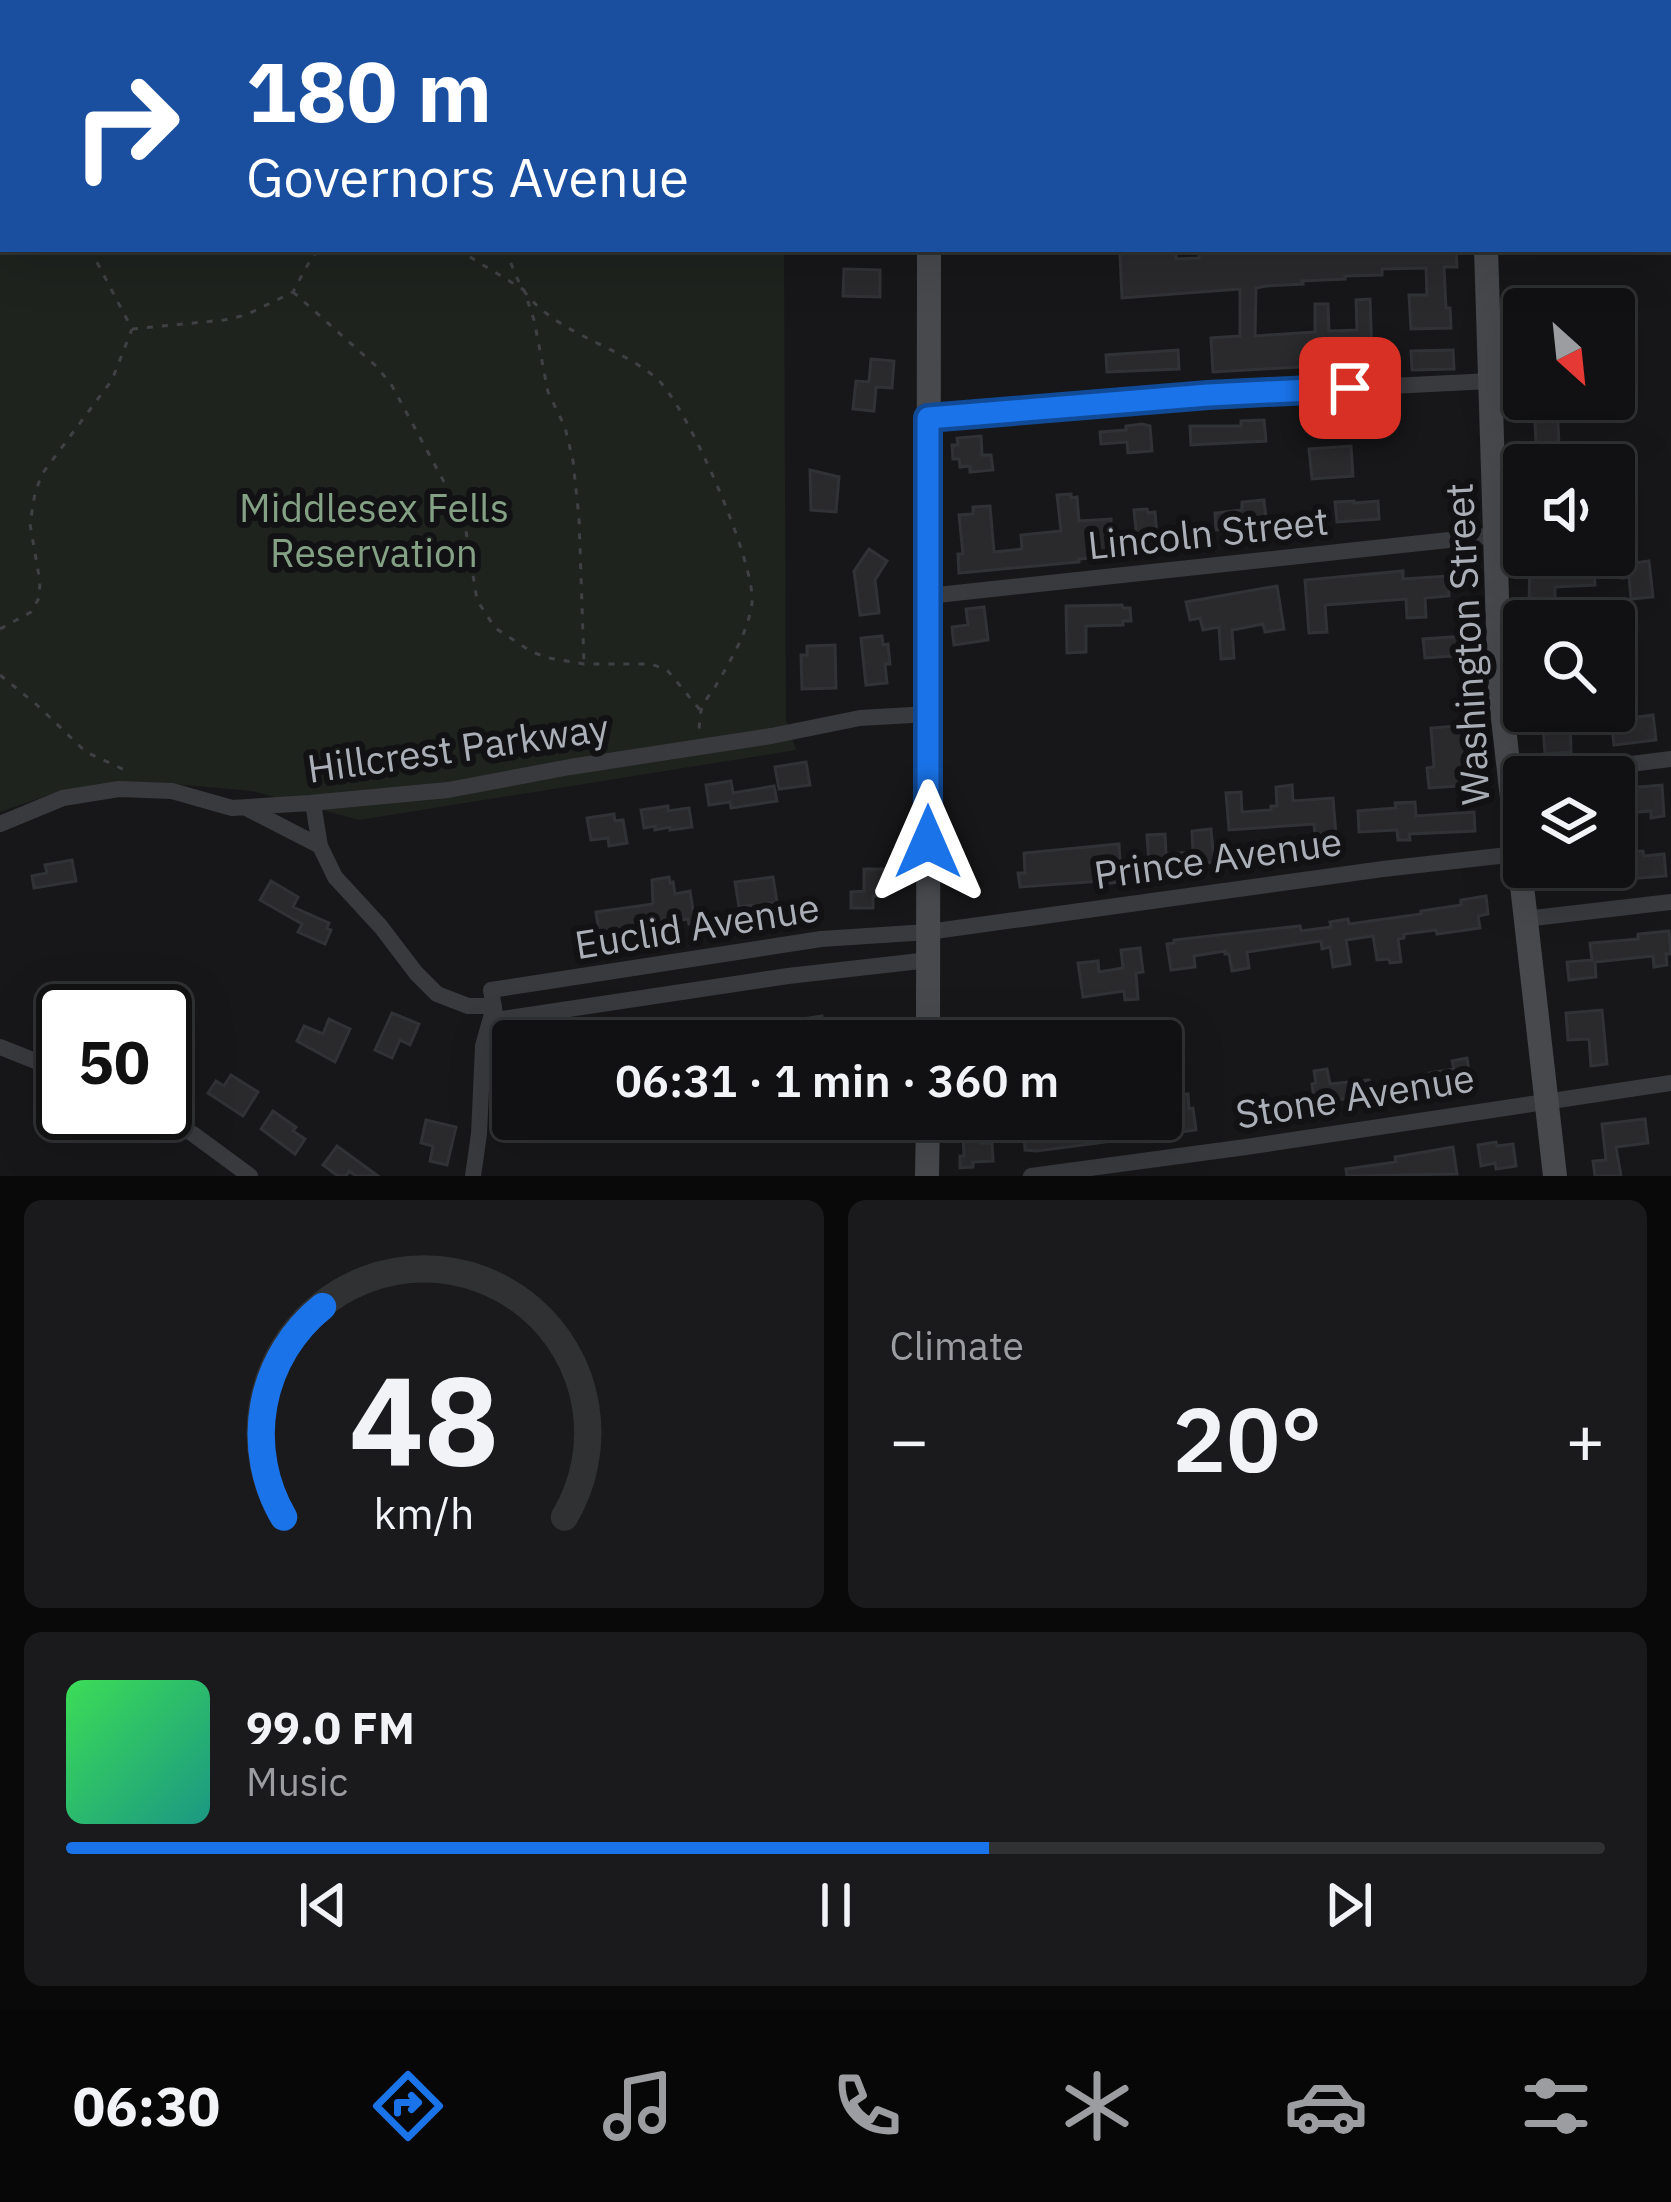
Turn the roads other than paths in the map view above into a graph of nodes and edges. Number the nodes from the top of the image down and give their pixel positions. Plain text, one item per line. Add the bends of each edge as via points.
1 (928, 252) edge
2 (1486, 252) edge
3 (1491, 381) junction
4 (928, 418) junction
5 (1495, 535) junction
6 (928, 596) junction
7 (929, 714) junction
8 (1515, 756) edge
9 (1671, 759) edge
10 (1635, 764) edge
11 (313, 803) junction
12 (245, 807) junction
13 (0, 824) edge
14 (320, 846) junction
15 (1503, 856) edge
16 (1521, 888) edge
17 (1671, 902) edge
18 (1525, 919) junction
19 (928, 932) junction
20 (929, 960) junction
21 (494, 1006) junction
22 (928, 1020) edge
23 (0, 1047) edge
24 (36, 1061) edge
25 (1671, 1084) edge
26 (1545, 1100) junction
27 (192, 1133) edge
28 (928, 1140) edge
29 (250, 1176) edge
30 (473, 1176) edge
31 (927, 1176) edge
32 (1031, 1176) edge
33 (1555, 1176) edge

1 - 4 main road
2 - 3 main road, Washington Street
3 - 4 street
3 - 5 main road, Washington Street
4 - 6 main road
5 - 6 street, Lincoln Street
5 - 8 main road, Washington Street via 1500,692
6 - 7 main road
7 - 11 street, Hillcrest Parkway via 860,718 448,790
7 - 19 main road
9 - 10 street
11 - 12 street, Hillcrest Parkway
11 - 14 street, Euclid Avenue
12 - 13 street, Hillcrest Parkway via 119,789 64,798
12 - 14 street
14 - 21 street, Euclid Avenue via 334,877 437,994
15 - 19 street, Prince Avenue
16 - 18 main road, Washington Street
17 - 18 street
18 - 26 main road, Washington Street
19 - 20 main road
19 - 21 street, Euclid Avenue via 821,939 491,990
20 - 21 street, Euclid Avenue via 496,1020
20 - 22 main road
21 - 30 street via 483,1046
23 - 24 street
25 - 26 street, Stone Avenue
26 - 32 street, Stone Avenue
26 - 33 main road, Washington Street
27 - 29 street
28 - 31 main road

